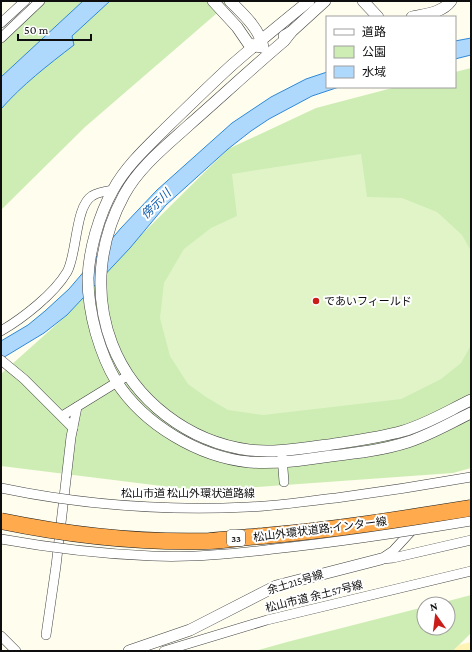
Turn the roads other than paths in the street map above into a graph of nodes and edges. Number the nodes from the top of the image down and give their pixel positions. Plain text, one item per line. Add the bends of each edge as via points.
1 (25, 1) edge
2 (40, 1) edge
3 (213, 1) edge
4 (230, 1) edge
5 (309, 1) edge
6 (325, 1) edge
7 (363, 1) edge
8 (451, 1) edge
9 (377, 16) edge
10 (416, 16) edge
11 (1, 24) edge
12 (278, 27) junction
13 (238, 28) junction
14 (255, 29) junction
15 (291, 32) junction
16 (1, 38) edge
17 (260, 44) junction
18 (260, 62) junction
19 (234, 64) junction
20 (113, 190) junction
21 (1, 330) edge
22 (2, 361) edge
23 (127, 376) junction
24 (117, 382) junction
25 (471, 400) edge
26 (77, 407) junction
27 (471, 413) edge
28 (62, 416) junction
29 (73, 428) junction
30 (282, 451) junction
31 (283, 463) junction
32 (471, 477) edge
33 (284, 482) dead end
34 (1, 488) edge
35 (471, 508) edge
36 (471, 513) edge
37 (1, 521) edge
38 (471, 521) edge
39 (1, 539) edge
40 (471, 540) edge
41 (381, 559) junction
42 (471, 571) edge
43 (46, 635) dead end
44 (1, 636) edge
45 (16, 651) edge
46 (129, 651) edge
47 (164, 651) edge

1 - 11 street
2 - 16 street
3 - 13 street
4 - 14 street
5 - 12 street
6 - 15 street
7 - 9 street
8 - 10 street via 441,10
12 - 14 street via 265,31
12 - 17 street
13 - 17 street via 248,43
13 - 19 street via 242,46
14 - 17 street
15 - 17 street via 274,43
15 - 18 street
17 - 18 street
17 - 19 street
18 - 23 street via 139,173 119,204 108,235 100,275 102,309 109,338
19 - 20 street via 129,166
20 - 21 street via 92,196 86,202 78,226 71,263 66,273 49,294 29,312
20 - 24 street via 100,220 88,276 92,317 99,343
22 - 28 street
23 - 24 street
23 - 30 street via 161,412 197,435 251,450
24 - 26 street
24 - 31 street via 153,421 191,445 228,458 249,462
25 - 30 street via 434,419 380,437
26 - 28 street
26 - 29 street
27 - 31 street via 439,430 382,449
28 - 29 street
29 - 43 street
30 - 31 street
31 - 33 street
32 - 34 street, 松山市道 松山外環状道路線, bridge via 395,490 249,507 116,505
35 - 37 highway, 松山外環状道路;インター線 / 33, bridge via 297,533 209,541 94,537
36 - 41 street via 419,524
38 - 39 street, bridge via 297,547 191,556 82,551
40 - 41 street, 余土215号線
41 - 46 street, 余土215号線 via 276,586 190,630
42 - 47 street, 松山市道 余土57号線 via 267,620
44 - 45 street

